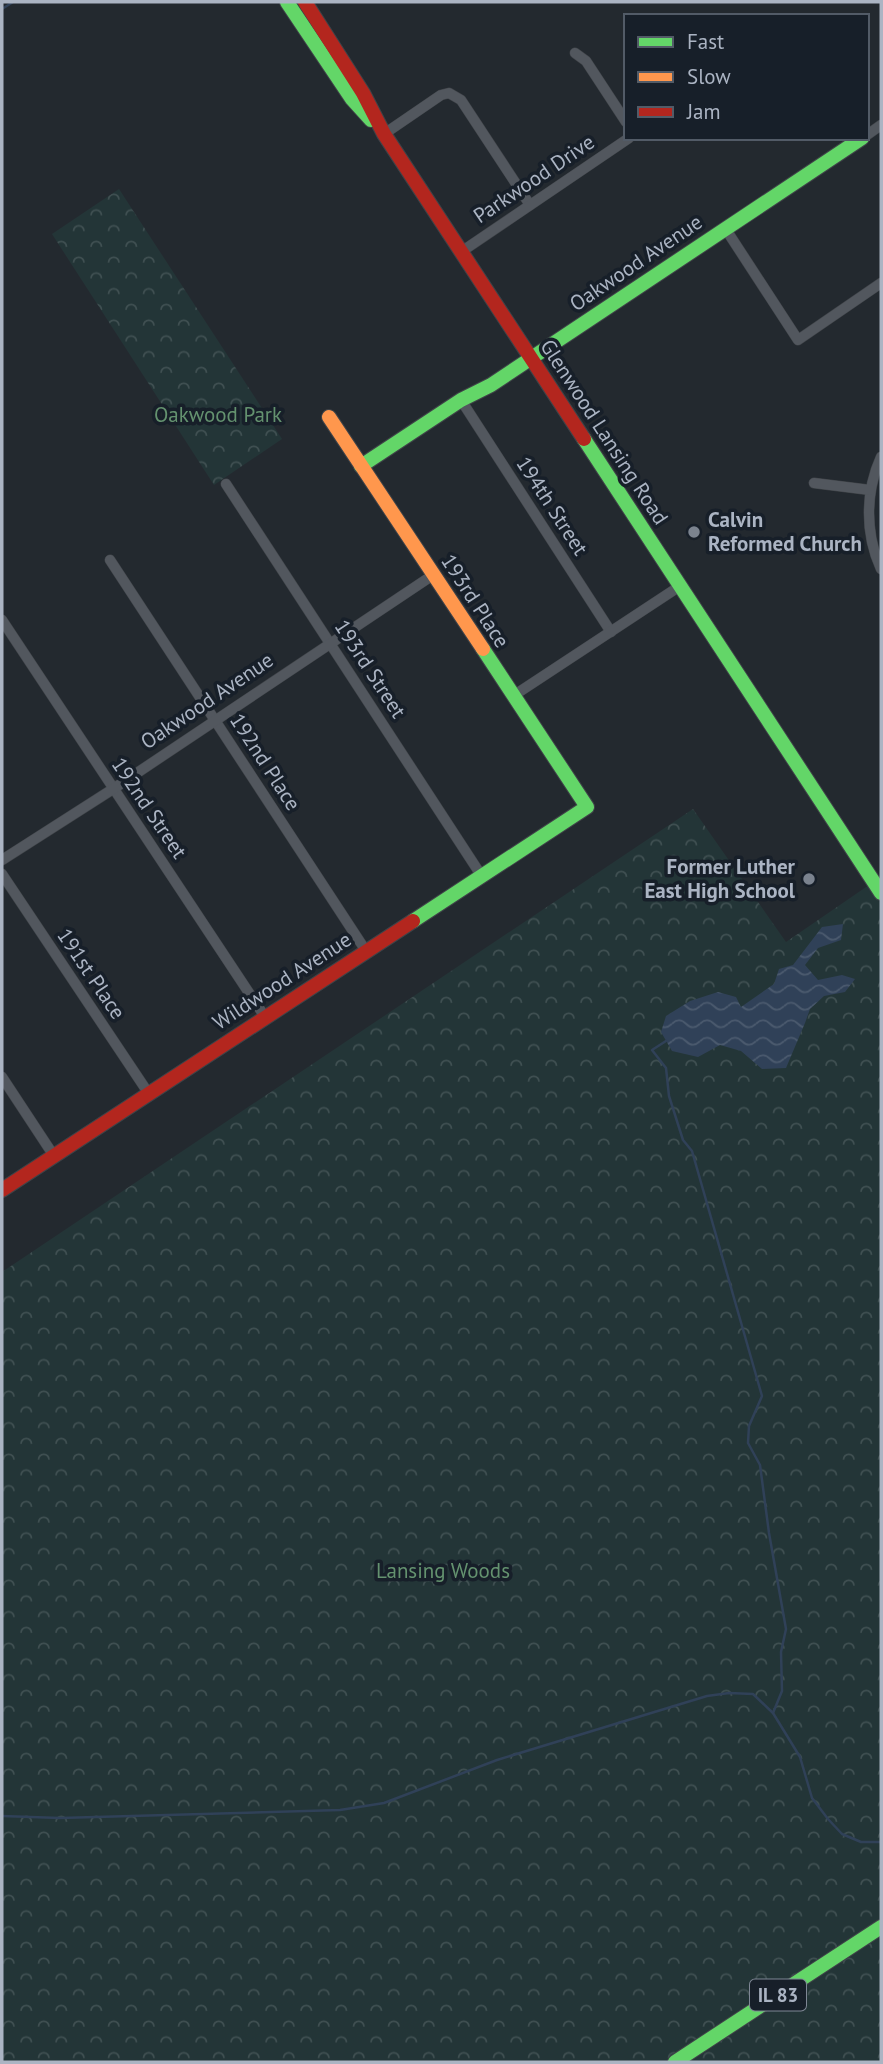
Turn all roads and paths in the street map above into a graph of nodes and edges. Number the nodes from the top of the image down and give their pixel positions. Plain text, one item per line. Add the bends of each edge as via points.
1 (287, 2) edge
2 (305, 2) edge
3 (575, 53) dead end
4 (624, 119) edge
5 (384, 134) junction
6 (626, 140) edge
7 (859, 140) edge
8 (530, 205) junction
9 (725, 229) junction
10 (461, 251) junction
11 (881, 283) edge
12 (531, 359) junction
13 (461, 400) junction
14 (329, 417) dead end
15 (881, 457) edge
16 (361, 466) junction
17 (814, 483) dead end
18 (226, 484) dead end
19 (870, 491) junction
20 (110, 560) dead end
21 (881, 569) edge
22 (433, 575) junction
23 (680, 586) junction
24 (2, 620) edge
25 (611, 632) junction
26 (331, 644) junction
27 (513, 696) junction
28 (215, 721) junction
29 (113, 789) junction
30 (587, 807) joint
31 (2, 860) edge
32 (2, 874) edge
33 (481, 875) junction
34 (881, 893) edge
35 (366, 951) junction
36 (265, 1017) junction
37 (2, 1077) edge
38 (149, 1094) junction
39 (54, 1156) junction
40 (2, 1190) edge
41 (881, 1927) edge
42 (675, 2062) edge

1 - 5 street, Glenwood Lansing Road via 352,99
2 - 5 street, Glenwood Lansing Road
3 - 4 street via 586,61
5 - 8 street via 449,93 461,100
5 - 10 street, Glenwood Lansing Road
6 - 8 street, Parkwood Drive
7 - 9 street, Oakwood Avenue
8 - 10 street, Parkwood Drive
9 - 11 street via 798,340
9 - 12 street, Oakwood Avenue
10 - 12 street, Glenwood Lansing Road
12 - 13 street, Oakwood Avenue
12 - 23 street, Glenwood Lansing Road
13 - 16 street, Oakwood Avenue
13 - 25 street, 194th Street
14 - 16 street, 193rd Place
15 - 19 street
16 - 22 street, 193rd Place
17 - 19 street
18 - 26 street, 193rd Street
19 - 21 street via 870,530
20 - 28 street, 192nd Place
22 - 26 street, Oakwood Avenue
22 - 27 street, 193rd Place
23 - 25 street
23 - 34 street, Glenwood Lansing Road
24 - 29 street, 192nd Street
25 - 27 street
26 - 28 street, Oakwood Avenue
26 - 33 street, 193rd Street
27 - 30 street, 193rd Place
28 - 29 street, Oakwood Avenue
28 - 35 street, 192nd Place
29 - 31 street, Oakwood Avenue
29 - 36 street, 192nd Street
30 - 33 street, Wildwood Avenue
32 - 38 street, 191st Place
33 - 35 street, Wildwood Avenue
35 - 36 street, Wildwood Avenue
36 - 38 street, Wildwood Avenue
37 - 39 street
38 - 39 street, Wildwood Avenue
39 - 40 street, Wildwood Avenue
41 - 42 street, IL 83

